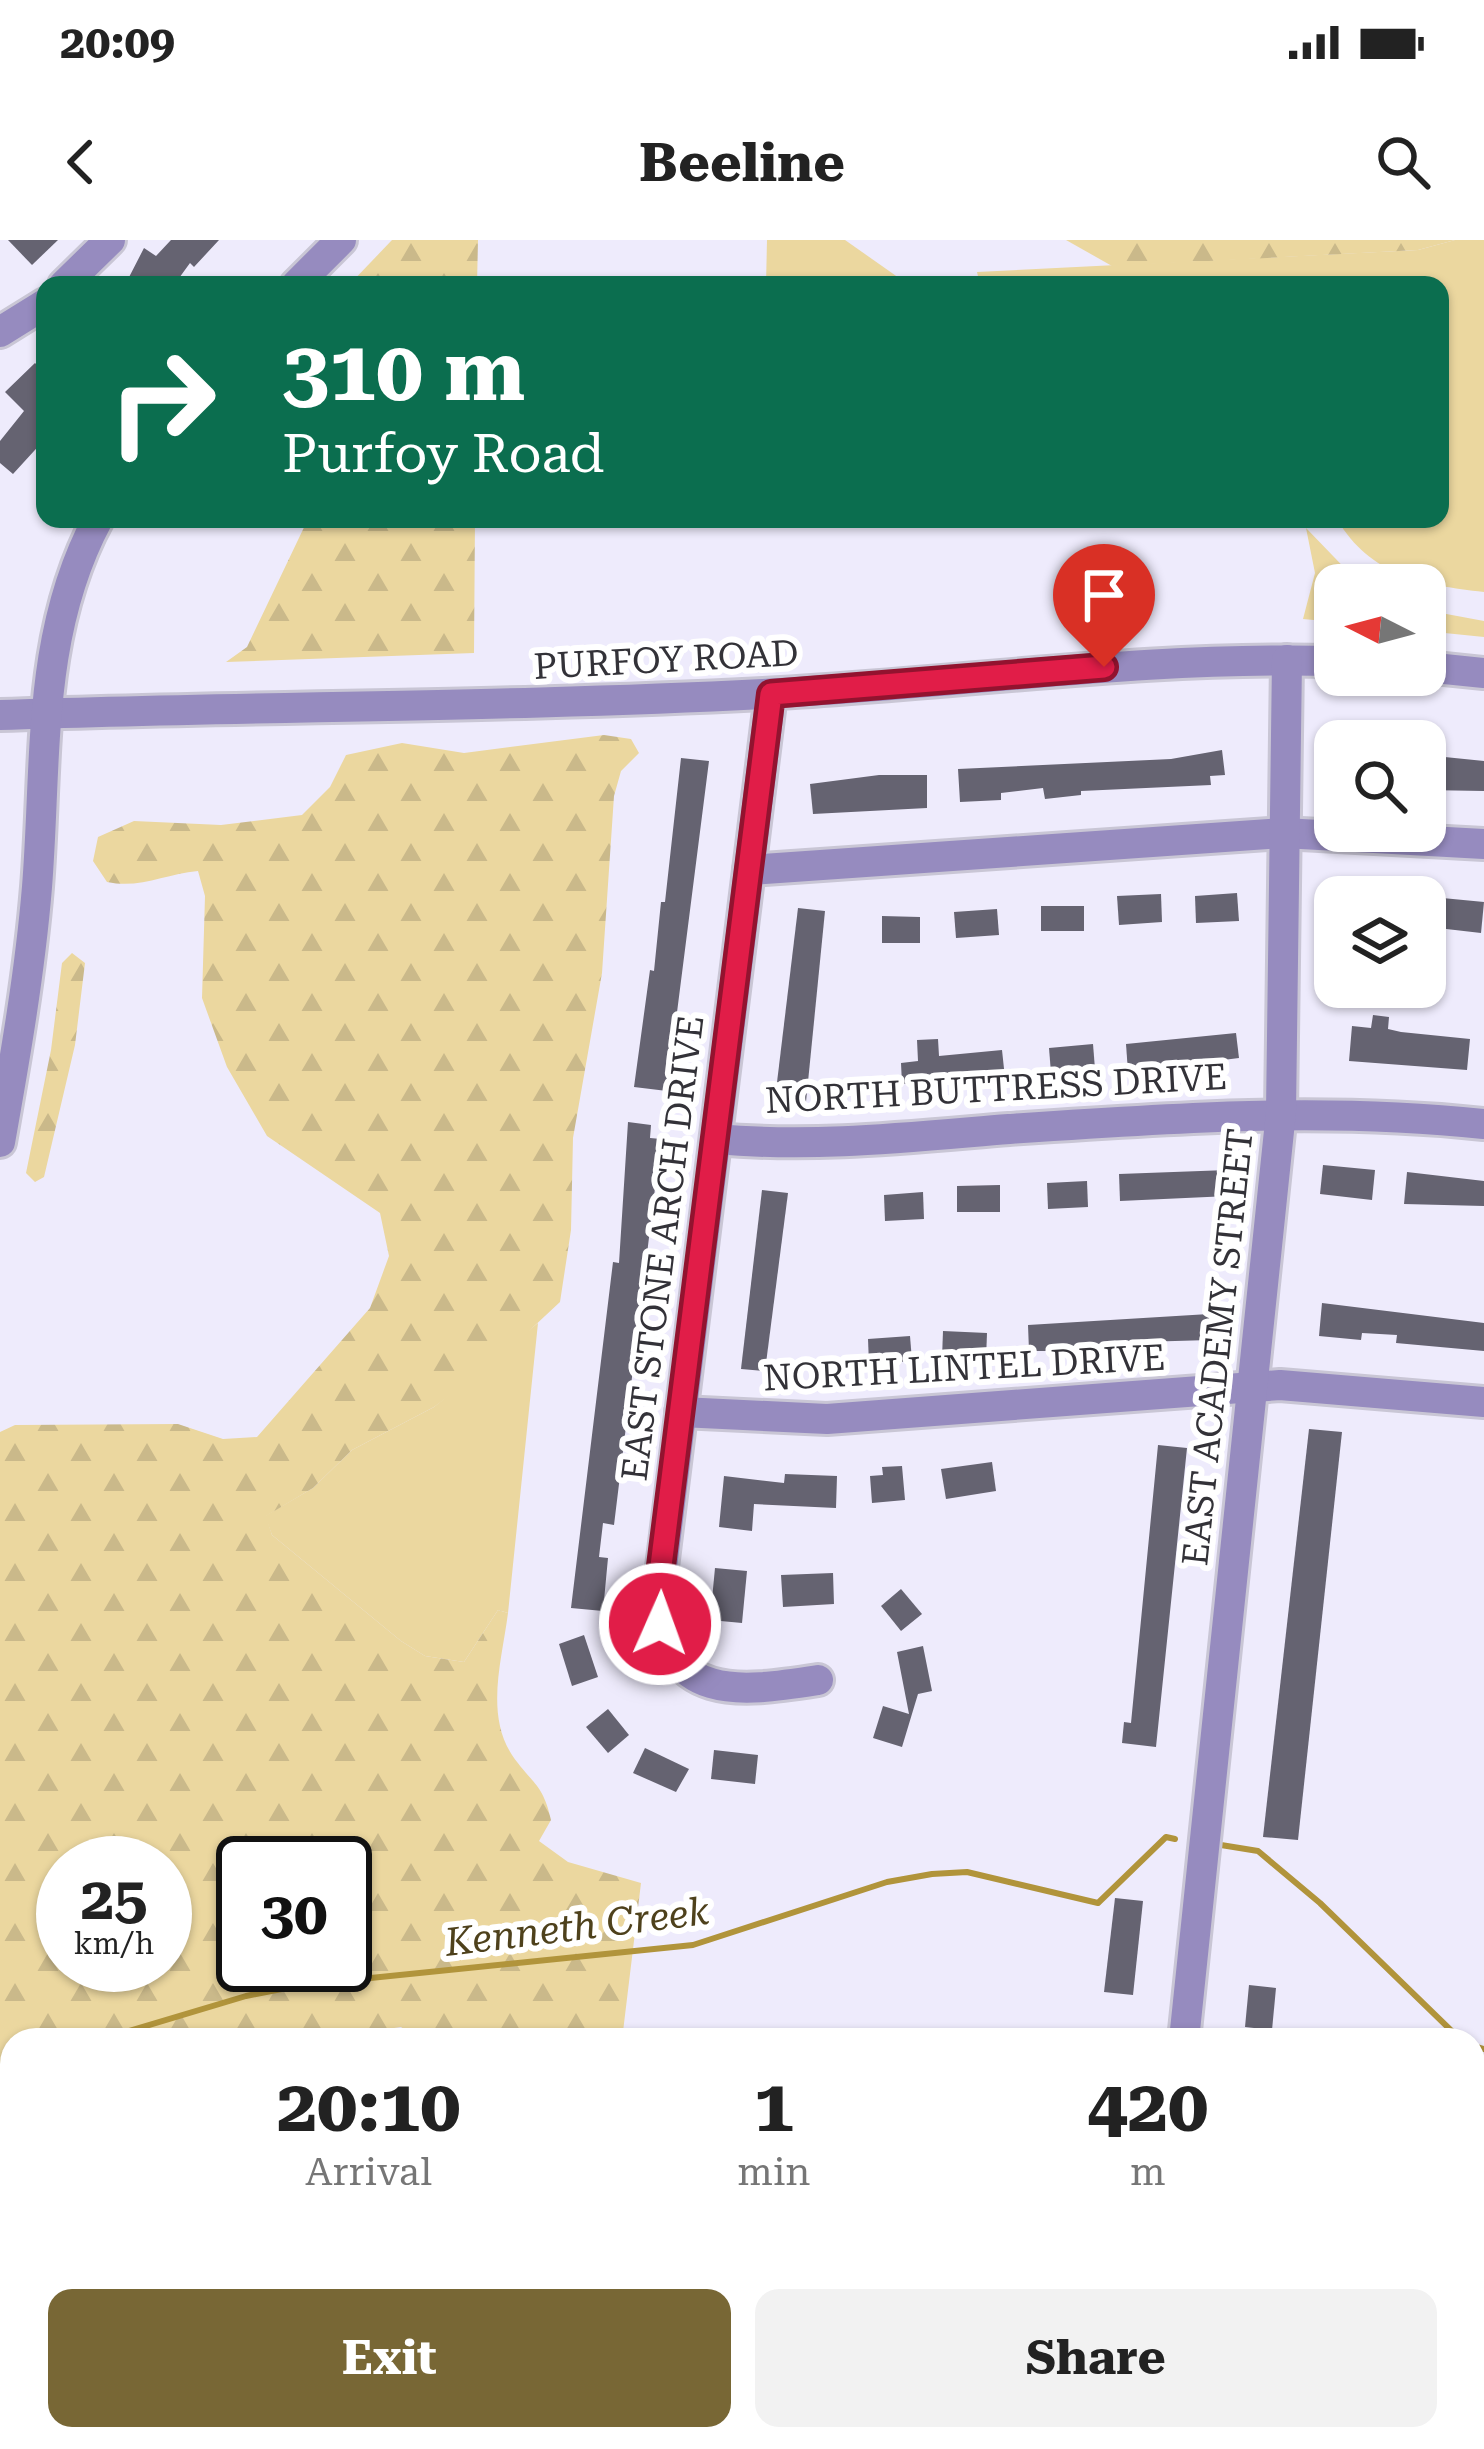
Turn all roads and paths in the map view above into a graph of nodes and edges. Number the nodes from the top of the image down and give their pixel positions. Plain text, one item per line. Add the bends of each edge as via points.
1 (110, 240) edge
2 (341, 240) edge
3 (73, 276) edge
4 (305, 276) edge
5 (36, 310) edge
6 (0, 332) edge
7 (95, 528) edge
8 (1287, 660) junction
9 (1314, 661) edge
10 (1446, 669) edge
11 (1484, 673) edge
12 (771, 694) junction
13 (45, 714) junction
14 (0, 715) edge
15 (1283, 833) junction
16 (1484, 844) edge
17 (749, 870) junction
18 (1281, 1112) junction
19 (1484, 1124) edge
20 (716, 1138) junction
21 (0, 1142) edge
22 (1252, 1387) junction
23 (1484, 1402) edge
24 (681, 1412) junction
25 (818, 1680) dead end
26 (1185, 2028) edge

1 - 3 street
2 - 4 street
5 - 6 street
7 - 13 street via 55,635
8 - 9 street, PURFOY ROAD
8 - 12 street, PURFOY ROAD
8 - 15 street, EAST ACADEMY STREET
10 - 11 street
12 - 13 street, PURFOY ROAD via 481,708
12 - 17 street, EAST STONE ARCH DRIVE
13 - 14 street, PURFOY ROAD
13 - 21 street via 37,888
15 - 16 street
15 - 17 street
15 - 18 street, EAST ACADEMY STREET
17 - 20 street, EAST STONE ARCH DRIVE
18 - 19 street, NORTH BUTTRESS DRIVE
18 - 20 street, NORTH BUTTRESS DRIVE via 826,1143
18 - 22 street, EAST ACADEMY STREET
20 - 24 street, EAST STONE ARCH DRIVE
22 - 23 street, NORTH LINTEL DRIVE
22 - 24 street, NORTH LINTEL DRIVE via 827,1419
22 - 26 street, EAST ACADEMY STREET
24 - 25 street, EAST STONE ARCH DRIVE via 658,1599 668,1643 681,1664 727,1690

